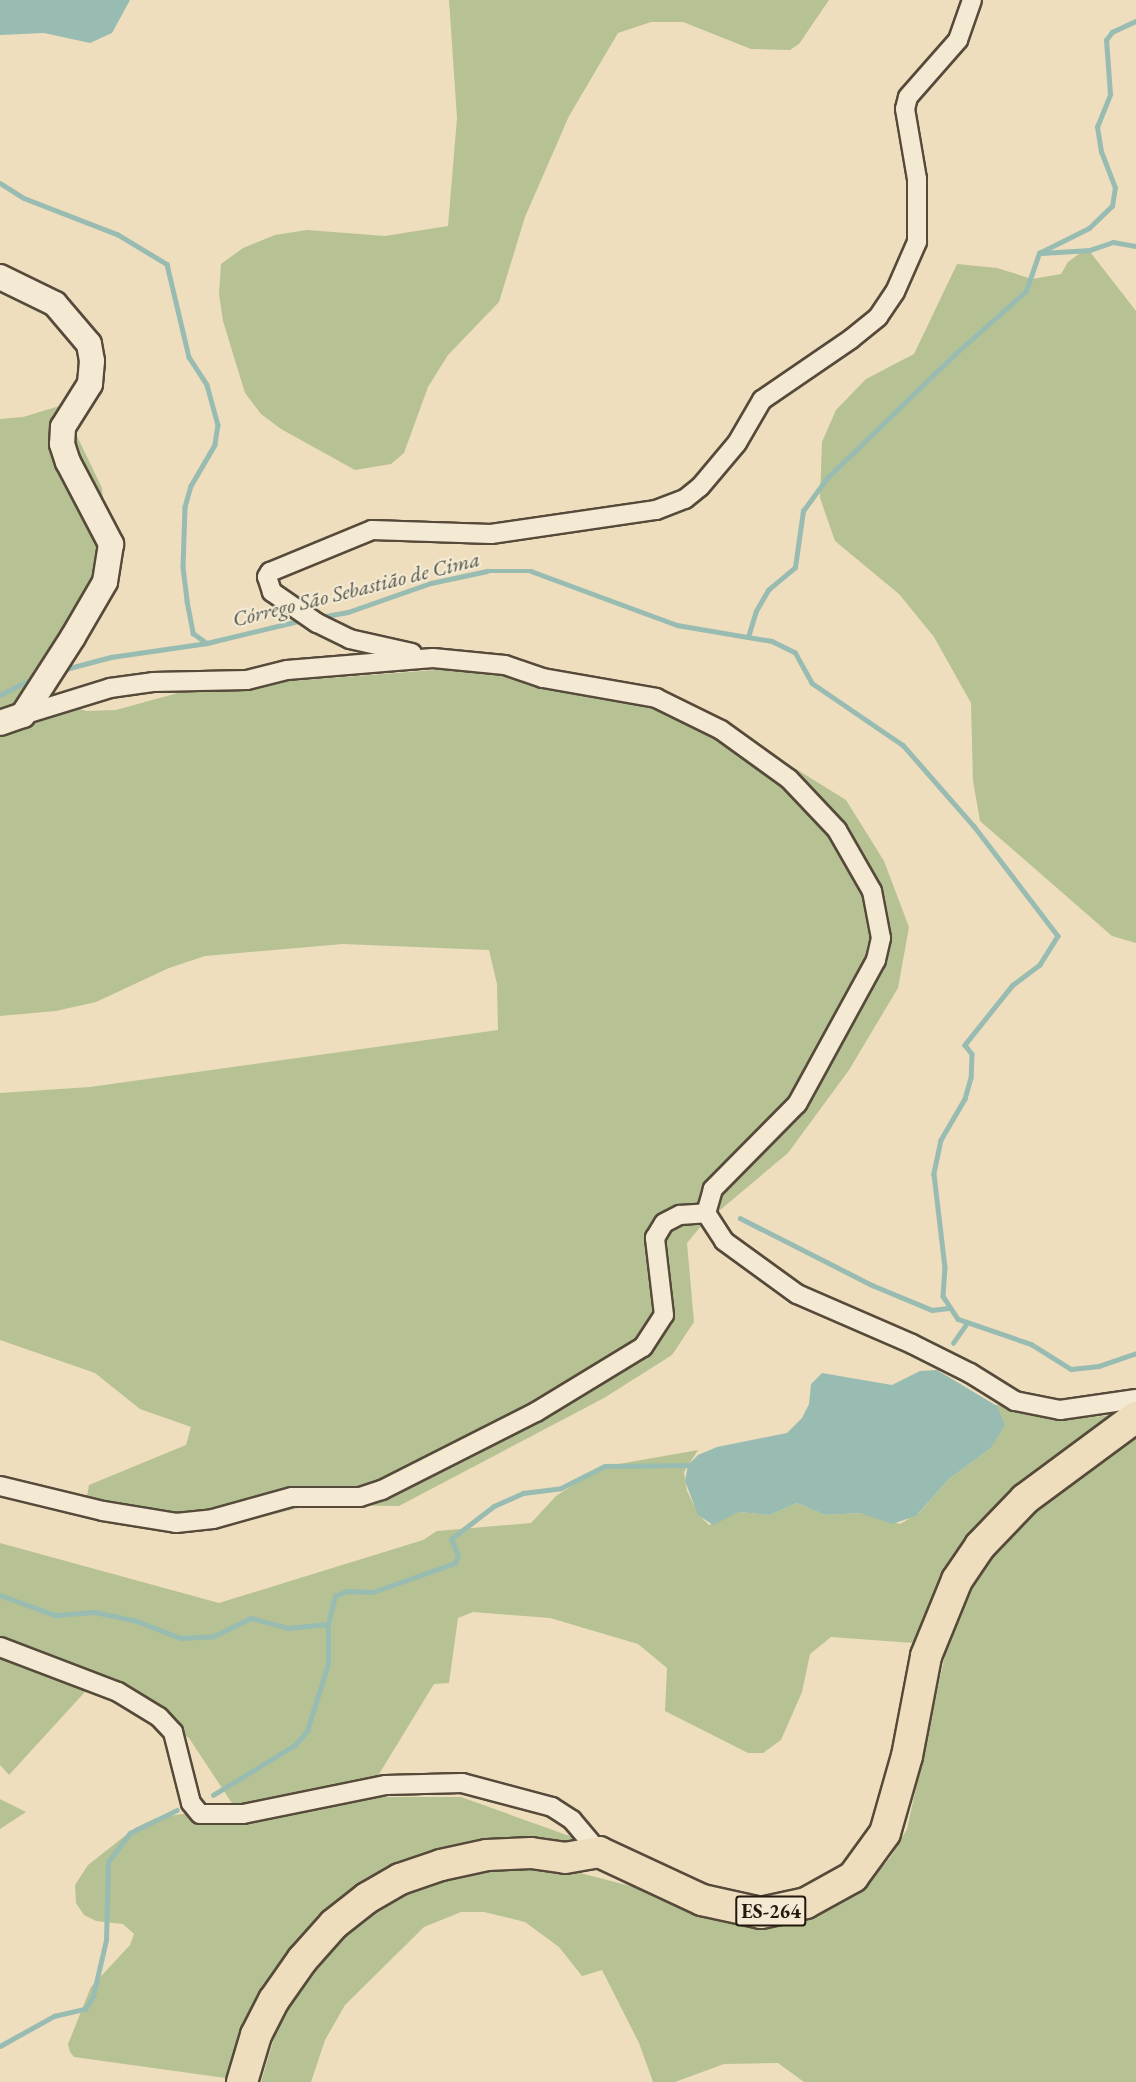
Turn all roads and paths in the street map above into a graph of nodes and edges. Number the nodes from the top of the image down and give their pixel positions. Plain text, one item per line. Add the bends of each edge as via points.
1 (972, 0) edge
2 (0, 278) edge
3 (433, 658) junction
4 (23, 715) junction
5 (0, 723) edge
6 (706, 1213) junction
7 (1136, 1399) edge
8 (1136, 1417) edge
9 (0, 1486) edge
10 (0, 1647) edge
11 (598, 1852) junction
12 (242, 2082) edge

1 - 3 street via 958,40 908,97 905,109 917,179 917,242 895,292 878,317 851,339 762,400 737,443 700,487 685,499 656,510 491,534 372,530 270,572 266,583 272,592 316,623 350,639
2 - 4 street via 55,304 89,344 90,384 63,427 62,444 111,544 105,582
3 - 4 street via 288,670 247,680 153,682 110,688
3 - 6 street via 505,665 543,678 656,698 686,711 789,779 837,830 864,872 880,925 876,960 797,1104 713,1189
4 - 5 street
6 - 7 street via 724,1241 797,1294 912,1344 1015,1401 1060,1410
6 - 9 street via 680,1215 664,1223 655,1239 664,1315 643,1347 536,1412 382,1491 360,1497 292,1497 213,1519 176,1522 83,1507
8 - 11 main road, ES-264 via 1024,1499 980,1546 957,1580 926,1656 907,1756 885,1833 853,1877 806,1903 761,1913 702,1900
10 - 11 street via 118,1692 159,1717 173,1732 191,1803 200,1814 243,1814 386,1785 462,1783 552,1808 572,1820
11 - 12 main road via 566,1858 531,1853 487,1855 400,1879 367,1898 326,1933 274,2000 256,2035

